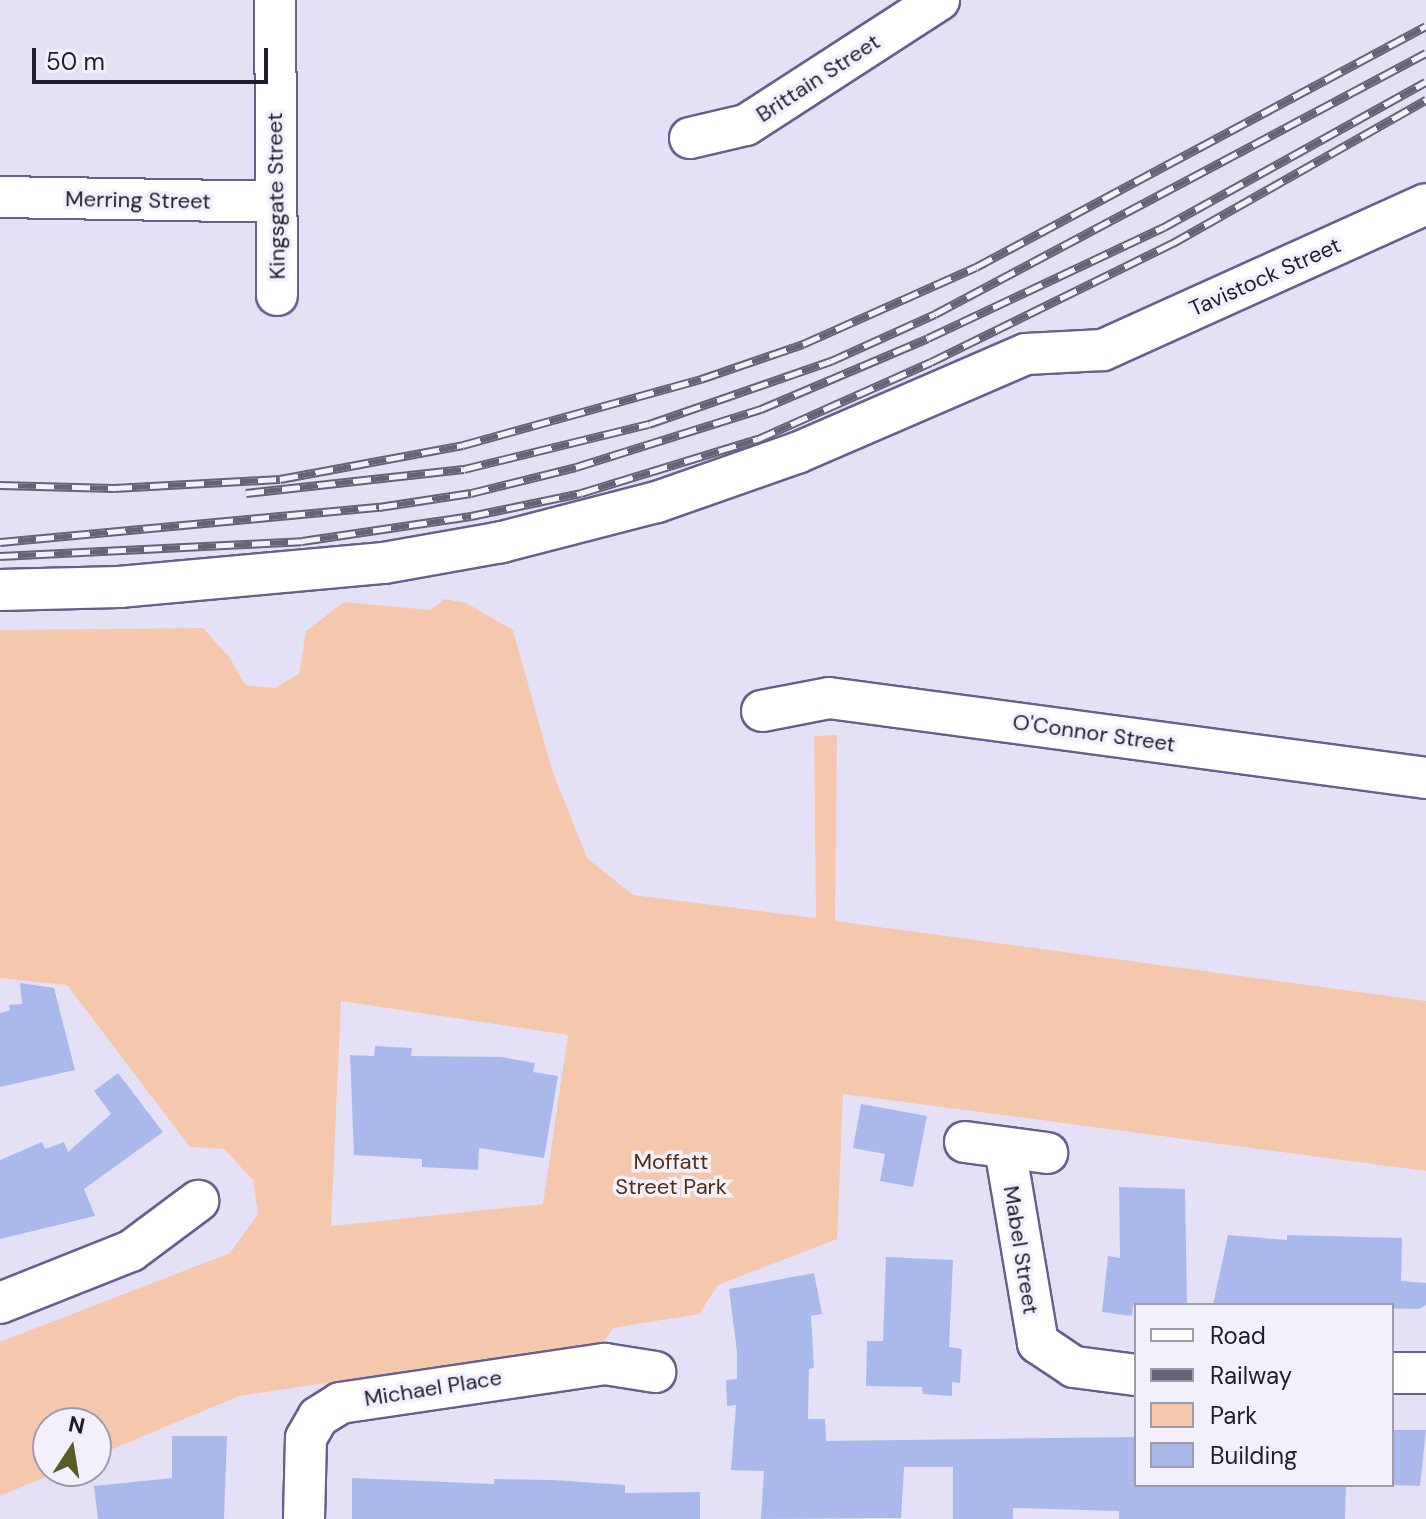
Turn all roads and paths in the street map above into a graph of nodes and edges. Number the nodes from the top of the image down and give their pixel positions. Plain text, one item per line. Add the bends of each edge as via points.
1 (275, 0) edge
2 (939, 0) edge
3 (690, 138) dead end
4 (0, 197) edge
5 (276, 202) junction
6 (1426, 204) edge
7 (277, 295) dead end
8 (0, 590) edge
9 (762, 711) dead end
10 (1426, 778) edge
11 (965, 1142) dead end
12 (1005, 1148) junction
13 (1047, 1153) dead end
14 (198, 1201) dead end
15 (0, 1303) edge
16 (655, 1372) dead end
17 (1394, 1373) edge
18 (1426, 1373) edge
19 (1134, 1375) edge
20 (304, 1519) edge

1 - 5 street, Kingsgate Street
2 - 3 street, Brittain Street via 746,125
4 - 5 street, Merring Street
5 - 7 street, Kingsgate Street
6 - 8 street, Tavistock Street via 1103,350 1026,354 797,453 657,502 502,542 384,563 119,587
9 - 10 street, O'Connor Street via 829,698
11 - 12 street
12 - 13 street
12 - 19 street, Mabel Street via 1038,1343 1074,1367
14 - 15 street via 131,1251
16 - 20 street, Michael Place via 605,1364 340,1403 318,1417 306,1438
17 - 18 street

